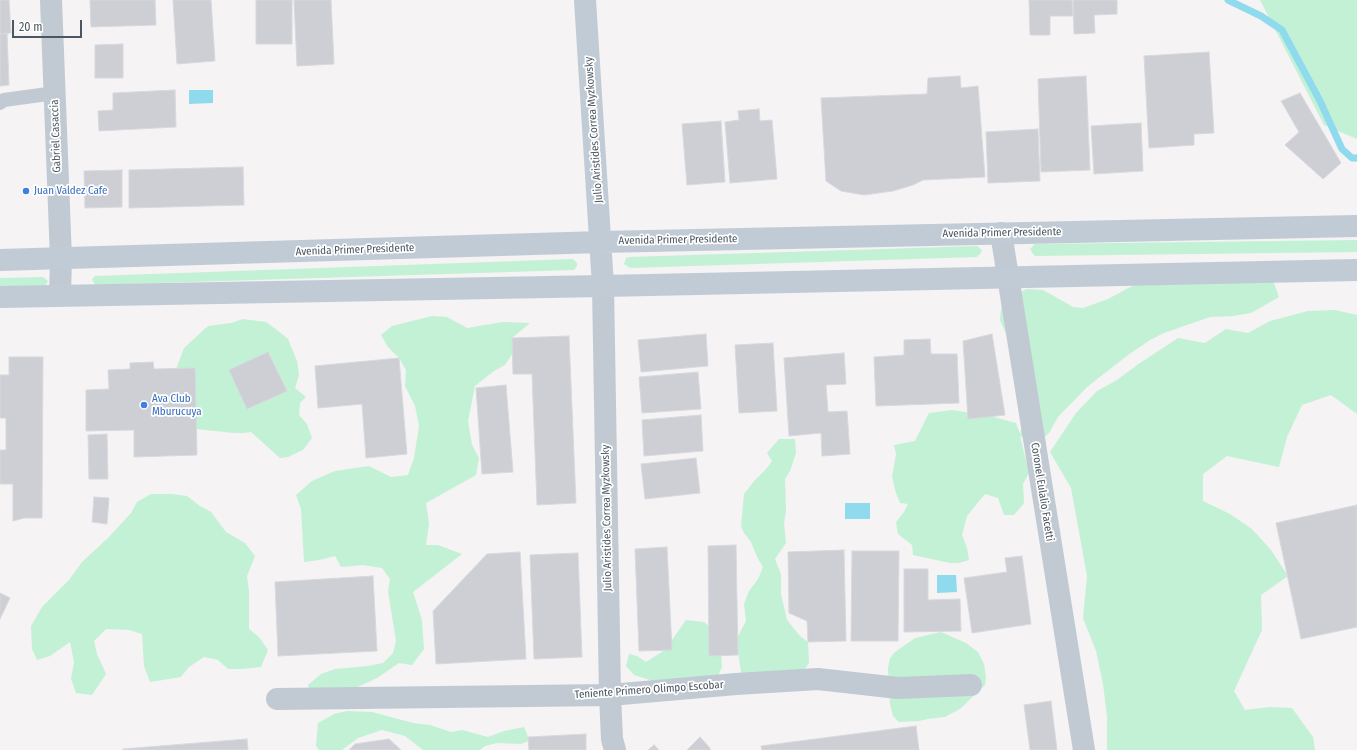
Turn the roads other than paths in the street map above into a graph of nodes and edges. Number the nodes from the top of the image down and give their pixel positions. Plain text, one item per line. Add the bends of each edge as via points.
1 (51, 0) edge
2 (585, 0) edge
3 (55, 93) junction
4 (0, 103) edge
5 (1357, 226) edge
6 (1001, 233) junction
7 (601, 251) junction
8 (61, 259) junction
9 (0, 260) edge
10 (1357, 270) edge
11 (1007, 278) junction
12 (603, 286) junction
13 (60, 295) junction
14 (0, 297) edge
15 (971, 685) dead end
16 (610, 695) junction
17 (277, 699) dead end
18 (614, 750) edge
19 (1084, 750) edge

1 - 3 street, Gabriel Casaccia
2 - 7 main road, Julio Aristides Correa Myzkowsky
3 - 4 lane via 4,100
3 - 8 street, Gabriel Casaccia
5 - 6 main road, Avenida Primer Presidente
6 - 7 main road, Avenida Primer Presidente
6 - 11 street, Coronel Eulalio Facetti
7 - 8 main road, Avenida Primer Presidente
7 - 12 main road, Julio Aristides Correa Myzkowsky
8 - 9 main road, Avenida Primer Presidente
8 - 13 street, Gabriel Casaccia
10 - 11 main road
11 - 12 main road
11 - 19 street, Coronel Eulalio Facetti
12 - 13 main road
12 - 16 street, Julio Aristides Correa Myzkowsky
13 - 14 main road
15 - 16 street, Teniente Primero Olimpo Escobar via 898,688 818,679
16 - 17 street, Teniente Primero Olimpo Escobar
16 - 18 street, Julio Aristides Correa Myzkowsky

